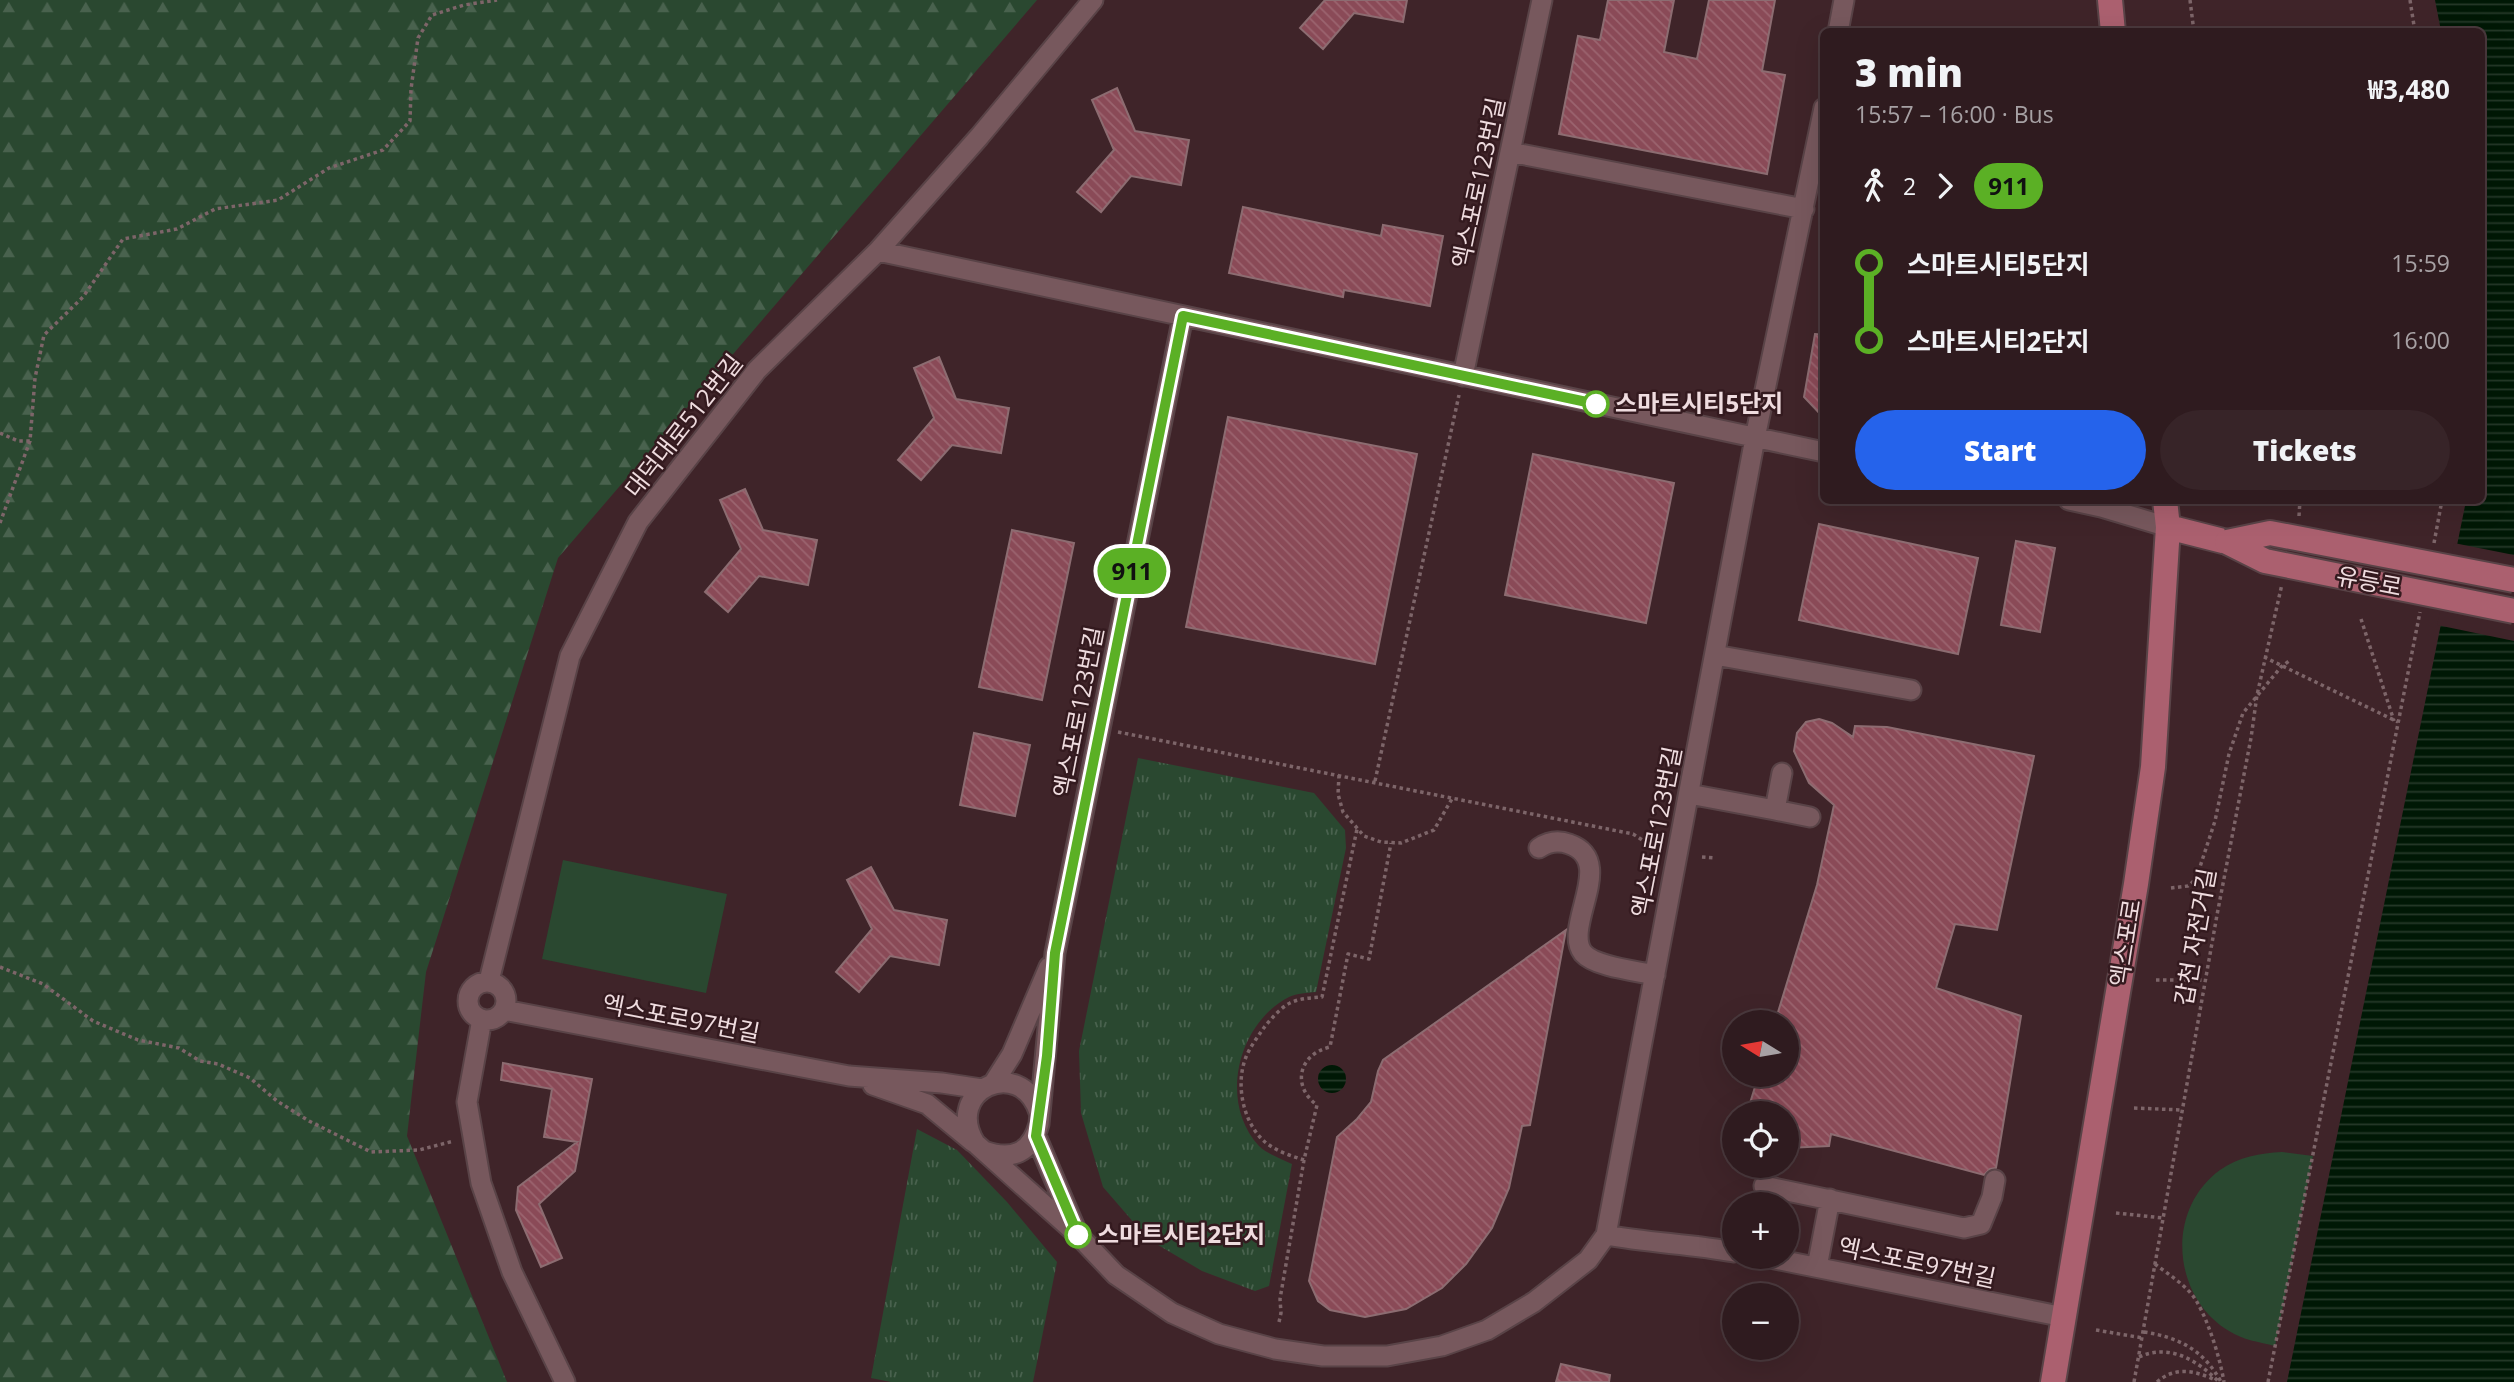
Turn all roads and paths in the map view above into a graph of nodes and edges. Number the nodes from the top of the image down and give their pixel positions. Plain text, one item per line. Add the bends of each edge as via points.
1 (497, 0) edge
2 (1093, 0) edge
3 (1542, 0) edge
4 (1844, 0) edge
5 (2110, 0) edge
6 (2190, 0) edge
7 (2410, 0) edge
8 (1839, 28) edge
9 (2113, 28) edge
10 (2194, 28) edge
11 (2414, 28) edge
12 (1820, 128) edge
13 (1510, 152) junction
14 (1804, 209) junction
15 (878, 251) junction
16 (1183, 316) junction
17 (1464, 376) junction
18 (0, 433) edge
19 (1755, 438) junction
20 (30, 441) junction
21 (1820, 451) edge
22 (2087, 504) edge
23 (2165, 504) edge
24 (2300, 504) edge
25 (2441, 504) edge
26 (2299, 518) dead end
27 (0, 523) edge
28 (2168, 527) junction
29 (2227, 542) junction
30 (2432, 553) dead end
31 (2285, 571) dead end
32 (2514, 580) edge
33 (2422, 605) dead end
34 (2514, 611) edge
35 (2361, 619) dead end
36 (1715, 655) junction
37 (2264, 657) junction
38 (2289, 661) dead end
39 (2281, 667) junction
40 (1911, 690) dead end
41 (2257, 695) junction
42 (2396, 722) junction
43 (1118, 732) dead end
44 (1782, 773) dead end
45 (1339, 775) junction
46 (1375, 782) junction
47 (1689, 794) junction
48 (1453, 797) junction
49 (1775, 810) junction
50 (1810, 817) dead end
51 (1357, 829) junction
52 (1391, 843) junction
53 (1653, 847) dead end
54 (1539, 848) dead end
55 (1702, 856) dead end
56 (1715, 858) dead end
57 (2171, 888) dead end
58 (1055, 953) junction
59 (0, 967) edge
60 (1655, 975) junction
61 (2156, 980) dead end
62 (2205, 980) junction
63 (489, 981) junction
64 (504, 1010) junction
65 (482, 1020) junction
66 (849, 1076) junction
67 (988, 1086) junction
68 (2134, 1108) dead end
69 (2182, 1110) junction
70 (1039, 1112) junction
71 (472, 1133) junction
72 (1036, 1136) junction
73 (980, 1147) junction
74 (1304, 1160) junction
75 (1996, 1180) dead end
76 (1764, 1186) dead end
77 (1830, 1199) junction
78 (2116, 1213) dead end
79 (2163, 1219) junction
80 (1078, 1235) junction
81 (1606, 1235) junction
82 (1722, 1251) edge
83 (1799, 1264) edge
84 (2155, 1264) junction
85 (1817, 1267) junction
86 (2064, 1317) junction
87 (1279, 1322) dead end
88 (2096, 1330) dead end
89 (2144, 1335) junction
90 (2139, 1357) junction
91 (565, 1382) edge
92 (2053, 1382) edge
93 (2134, 1382) edge
94 (2157, 1382) edge
95 (2220, 1382) edge
96 (2268, 1382) edge

1 - 20 path via 432,15 418,38 410,121 383,150 329,168 278,200 215,209 177,229 123,239 83,297 44,335
2 - 15 street, 대덕대로512번길
3 - 13 street, 엑스포로123번길
4 - 8 street
5 - 9 main road
6 - 10 path
7 - 11 path
12 - 14 street, 엑스포로123번길
13 - 14 street
13 - 17 street, 엑스포로123번길
14 - 19 street, 엑스포로123번길
15 - 16 street
15 - 63 street, 대덕대로512번길 via 757,370 638,522 570,656
16 - 17 street
16 - 58 street, 엑스포로123번길
17 - 19 street
17 - 46 path
18 - 20 path
19 - 21 street
19 - 36 street, 엑스포로123번길
20 - 27 path
22 - 28 street
23 - 28 main road, 엑스포로
24 - 26 path
25 - 30 path
28 - 29 main road, 유등로
28 - 86 main road, 엑스포로 via 2153,767
29 - 32 main road, 유등로, bridge via 2270,533
29 - 34 main road, 유등로, bridge via 2265,561
31 - 37 path, 갑천 자전거길
33 - 42 path
35 - 42 path
36 - 40 street
36 - 47 street, 엑스포로123번길
37 - 39 path
37 - 41 path, 갑천 자전거길
38 - 39 path
39 - 41 path
39 - 42 path
41 - 57 path via 2243,713 2232,744 2196,879 2188,886
41 - 62 path, 갑천 자전거길
42 - 96 path
43 - 45 path
44 - 49 street
45 - 46 path
45 - 51 path via 1343,811
46 - 48 path
47 - 49 street
47 - 60 street, 엑스포로123번길
48 - 52 path via 1434,830
48 - 53 path via 1633,834
49 - 50 street
51 - 52 path via 1364,836
51 - 74 path via 1322,997 1288,1004 1269,1021 1245,1059 1243,1103 1251,1126 1265,1142
52 - 74 path via 1369,959 1348,954 1330,1047 1306,1061 1300,1076 1304,1092 1317,1105
54 - 60 street via 1548,842 1571,844 1588,861 1590,877 1579,930 1583,953 1605,964
55 - 56 path
58 - 67 street via 1012,1054
58 - 70 street
59 - 71 path via 43,984 93,1021 138,1040 179,1048 200,1061 250,1078 309,1121 371,1152 419,1150
60 - 81 street, 엑스포로123번길
61 - 62 path
62 - 69 path, 갑천 자전거길
63 - 64 street via 503,991
63 - 65 street via 476,984 468,994 471,1012
64 - 65 street
64 - 66 street, 엑스포로97번길
65 - 71 street via 467,1102
66 - 67 street
66 - 73 street via 927,1104
67 - 70 street via 1018,1085 1035,1101
67 - 73 street via 973,1097 966,1121
68 - 69 path
69 - 79 path, 갑천 자전거길
70 - 72 street
71 - 91 street via 481,1183 512,1272
72 - 73 street via 1029,1146 1008,1156 996,1156
72 - 80 street
73 - 80 street
74 - 87 path
75 - 77 street via 1981,1224 1964,1228
76 - 77 street
77 - 85 street
78 - 79 path
79 - 84 path, 갑천 자전거길
80 - 81 street via 1116,1275 1172,1313 1219,1334 1323,1356 1387,1356 1442,1346 1487,1330 1534,1302 1588,1260
81 - 82 street
83 - 85 street, 엑스포로97번길
84 - 89 path, 갑천 자전거길
84 - 95 path via 2197,1301 2212,1338
85 - 86 street, 엑스포로97번길
86 - 92 main road, 엑스포로
88 - 89 path
89 - 90 path, 갑천 자전거길
89 - 95 path via 2176,1338 2186,1344
90 - 93 path, 갑천 자전거길
90 - 95 path via 2150,1352 2175,1353 2194,1361
94 - 95 path via 2169,1374 2189,1371

